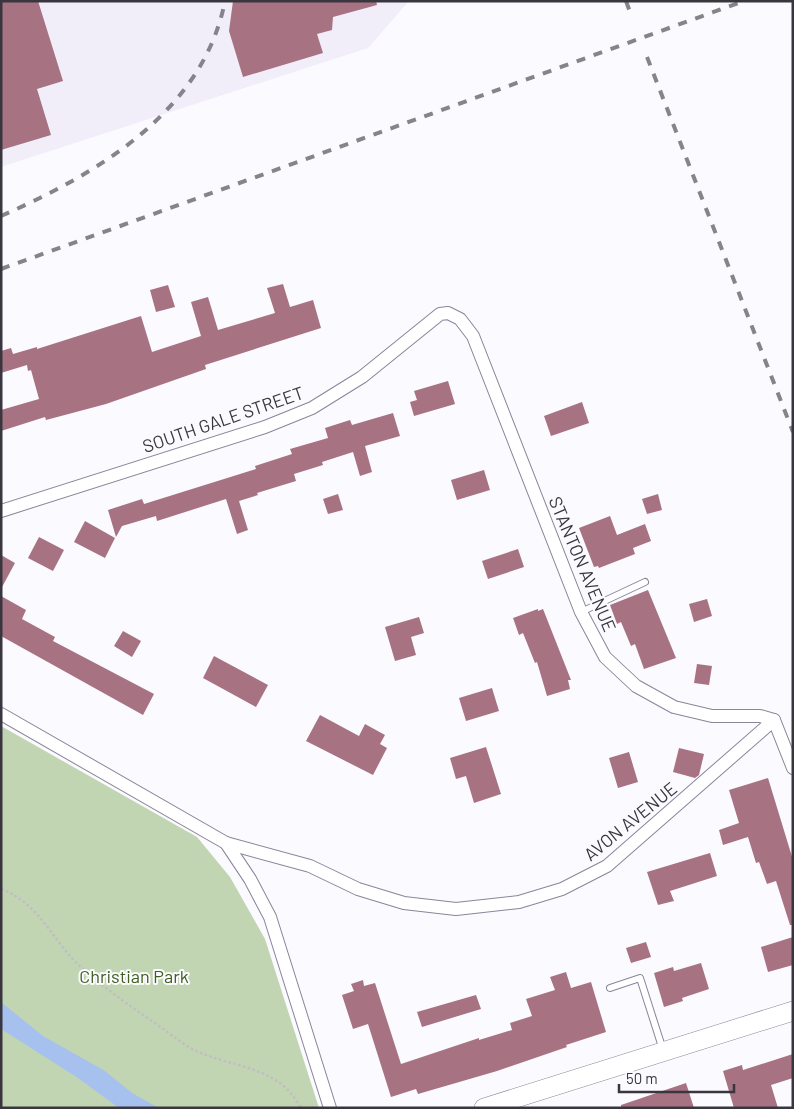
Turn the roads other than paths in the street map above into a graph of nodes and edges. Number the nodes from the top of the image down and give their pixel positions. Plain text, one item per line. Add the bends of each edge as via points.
1 (460, 319) joint
2 (1, 511) edge
3 (645, 582) dead end
4 (580, 612) junction
5 (1, 714) edge
6 (774, 720) junction
7 (793, 768) edge
8 (226, 843) junction
9 (610, 988) dead end
10 (793, 1011) edge
11 (664, 1051) junction
12 (330, 1108) edge
13 (484, 1108) edge

1 - 2 street, SOUTH GALE STREET via 448,313 440,314 362,377 327,400 289,418
1 - 4 street, STANTON AVENUE via 473,336
3 - 4 lane
4 - 6 street, STANTON AVENUE via 605,658 655,699 701,715 722,718 760,716
5 - 8 street
6 - 7 street
6 - 8 street, AVON AVENUE via 607,866 562,889 519,902 463,909 404,903 358,889 310,866
8 - 12 street via 258,891 270,917
9 - 11 lane via 640,978
10 - 11 main road
11 - 13 main road

